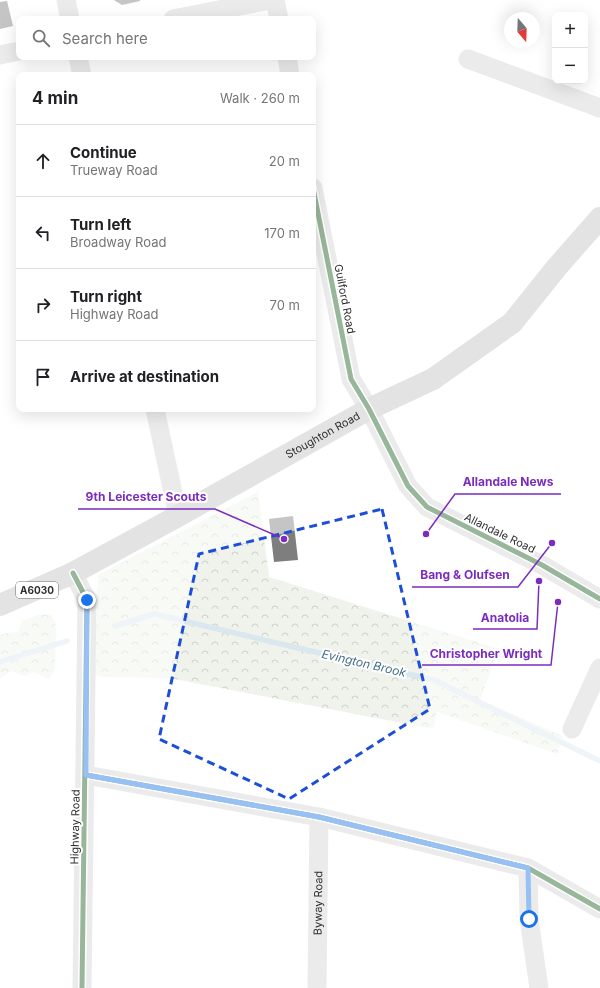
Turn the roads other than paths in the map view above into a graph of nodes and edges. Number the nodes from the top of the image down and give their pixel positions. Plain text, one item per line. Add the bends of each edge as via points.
1 (66, 0) edge
2 (270, 0) edge
3 (275, 0) edge
4 (69, 16) edge
5 (188, 16) edge
6 (278, 16) edge
7 (16, 52) edge
8 (0, 55) edge
9 (468, 59) dead end
10 (79, 60) edge
11 (288, 60) edge
12 (81, 72) edge
13 (290, 72) edge
14 (600, 108) edge
15 (316, 203) edge
16 (600, 218) edge
17 (369, 409) junction
18 (156, 412) edge
19 (178, 516) junction
20 (73, 572) junction
21 (600, 599) edge
22 (0, 606) edge
23 (600, 668) edge
24 (572, 729) dead end
25 (86, 775) junction
26 (319, 817) junction
27 (528, 868) junction
28 (600, 909) edge
29 (82, 988) edge
30 (318, 988) edge
31 (539, 988) edge

1 - 4 street
2 - 5 street
3 - 6 street
7 - 8 street
9 - 14 street
10 - 12 street
11 - 13 street
15 - 17 street, Guilford Road via 351,379
16 - 17 highway, Stoughton Road / A6030 via 512,323 433,379
17 - 19 highway, Stoughton Road / A6030
17 - 21 street, Allandale Road via 408,486 427,507 542,565
18 - 19 street
19 - 20 highway, Stoughton Road / A6030
20 - 22 highway, A6030
20 - 25 street, Highway Road via 87,600
23 - 24 street
25 - 26 street
25 - 29 street, Highway Road
26 - 27 street
26 - 30 street, Byway Road
27 - 28 street
27 - 31 street via 529,919

